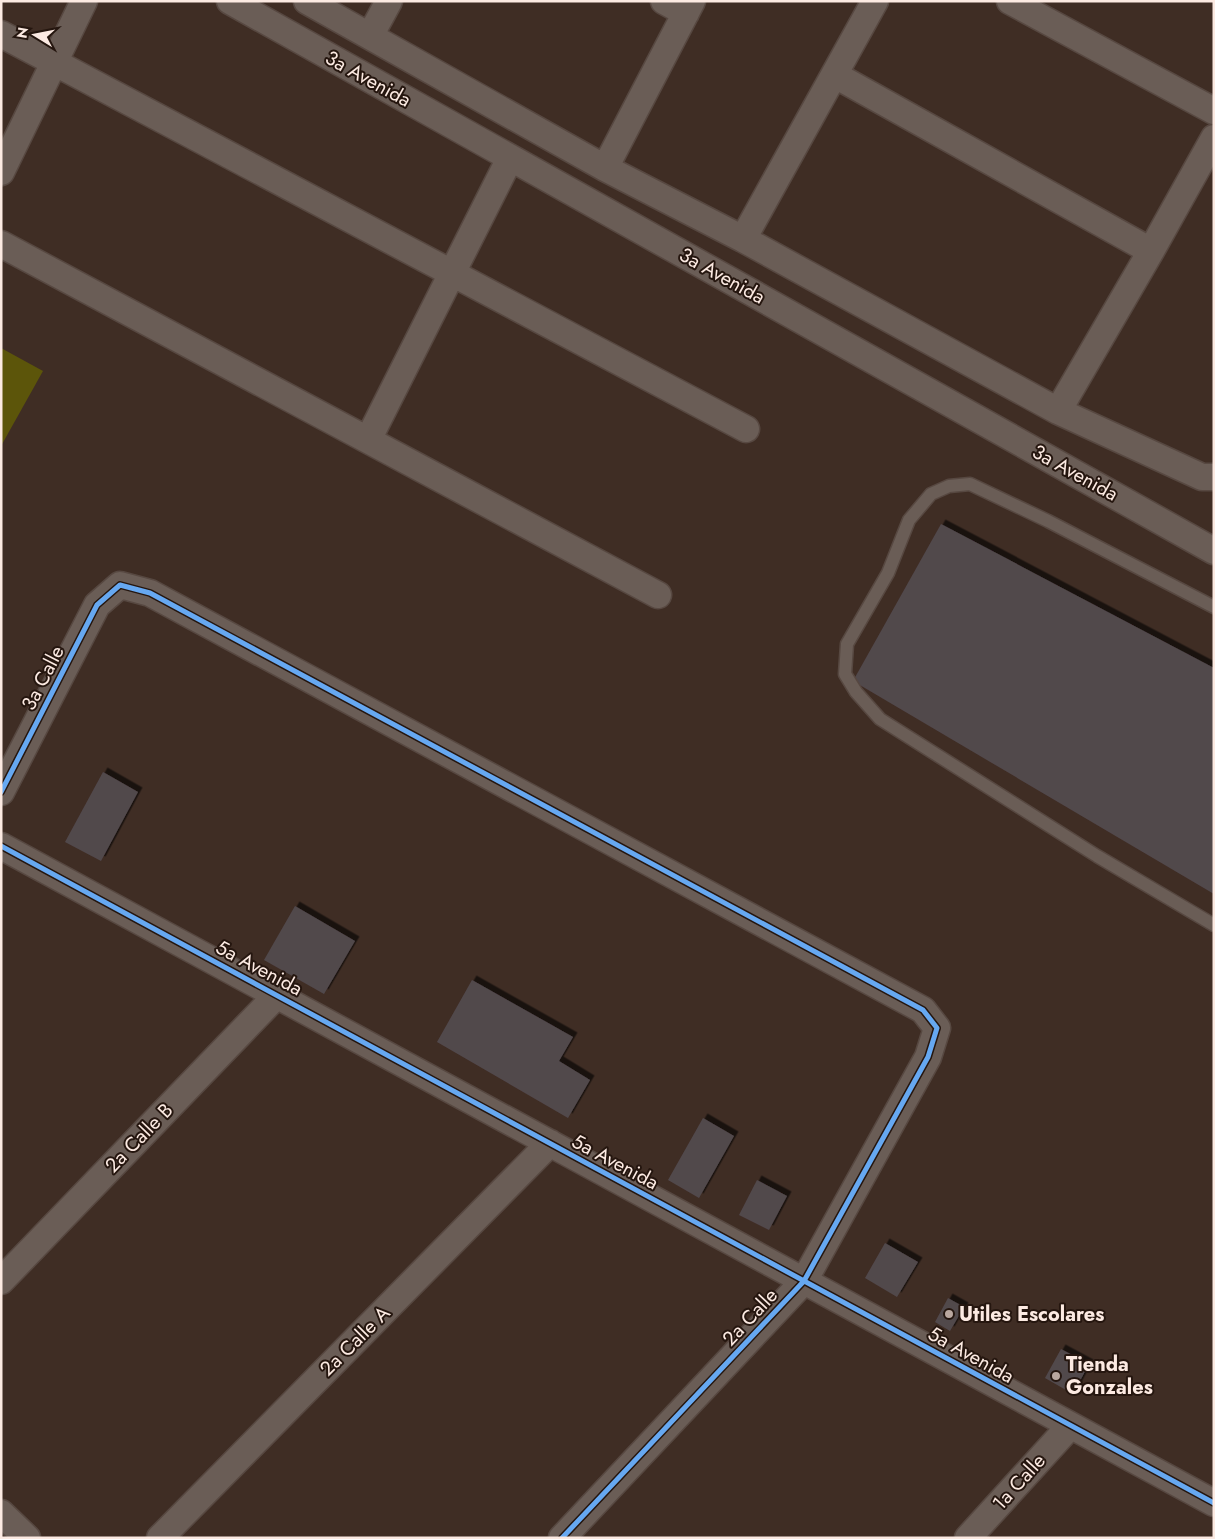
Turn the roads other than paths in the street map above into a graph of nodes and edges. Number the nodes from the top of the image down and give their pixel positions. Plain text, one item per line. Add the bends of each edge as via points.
1 (84, 1) edge
2 (230, 1) edge
3 (307, 1) edge
4 (388, 1) edge
5 (875, 1) edge
6 (1010, 1) edge
7 (680, 5) edge
8 (1, 34) edge
9 (370, 36) junction
10 (54, 62) junction
11 (835, 75) junction
12 (1214, 110) edge
13 (1214, 138) edge
14 (510, 158) junction
15 (605, 168) junction
16 (1, 172) edge
17 (743, 239) junction
18 (1, 244) edge
19 (1151, 251) junction
20 (452, 273) junction
21 (1058, 411) junction
22 (746, 429) dead end
23 (368, 440) junction
24 (1214, 477) edge
25 (1214, 551) edge
26 (658, 595) dead end
27 (1214, 607) edge
28 (1, 792) edge
29 (1, 846) edge
30 (1214, 925) edge
31 (277, 995) junction
32 (937, 1028) joint
33 (550, 1143) junction
34 (1, 1281) edge
35 (804, 1281) junction
36 (1070, 1426) junction
37 (1214, 1503) edge
38 (1, 1513) edge
39 (27, 1538) edge
40 (160, 1538) edge
41 (562, 1538) edge
42 (968, 1538) edge

1 - 10 street
2 - 14 street, 3a Avenida
3 - 9 street
4 - 9 street
5 - 11 street
6 - 12 street
7 - 15 street
8 - 10 street
9 - 15 street
10 - 16 street
10 - 20 street
11 - 17 street
11 - 19 street
13 - 19 street
14 - 20 street
14 - 25 street, 3a Avenida
15 - 17 street
17 - 21 street
18 - 23 street
19 - 21 street
20 - 22 street
20 - 23 street
21 - 24 street via 1202,477
23 - 26 street
27 - 30 lane via 970,484 949,486 931,494 909,520 888,574 847,644 845,674 880,719 1097,856
28 - 32 street, 3a Calle via 98,605 120,585 150,593 923,1010
29 - 31 street, 5a Avenida
31 - 33 street, 5a Avenida
31 - 34 street, 2a Calle B
32 - 35 street, 2a Calle via 928,1057
33 - 35 street, 5a Avenida
33 - 40 street, 2a Calle A
35 - 36 street, 5a Avenida
35 - 41 street, 2a Calle
36 - 37 street, 5a Avenida
36 - 42 street, 1a Calle
38 - 39 street

